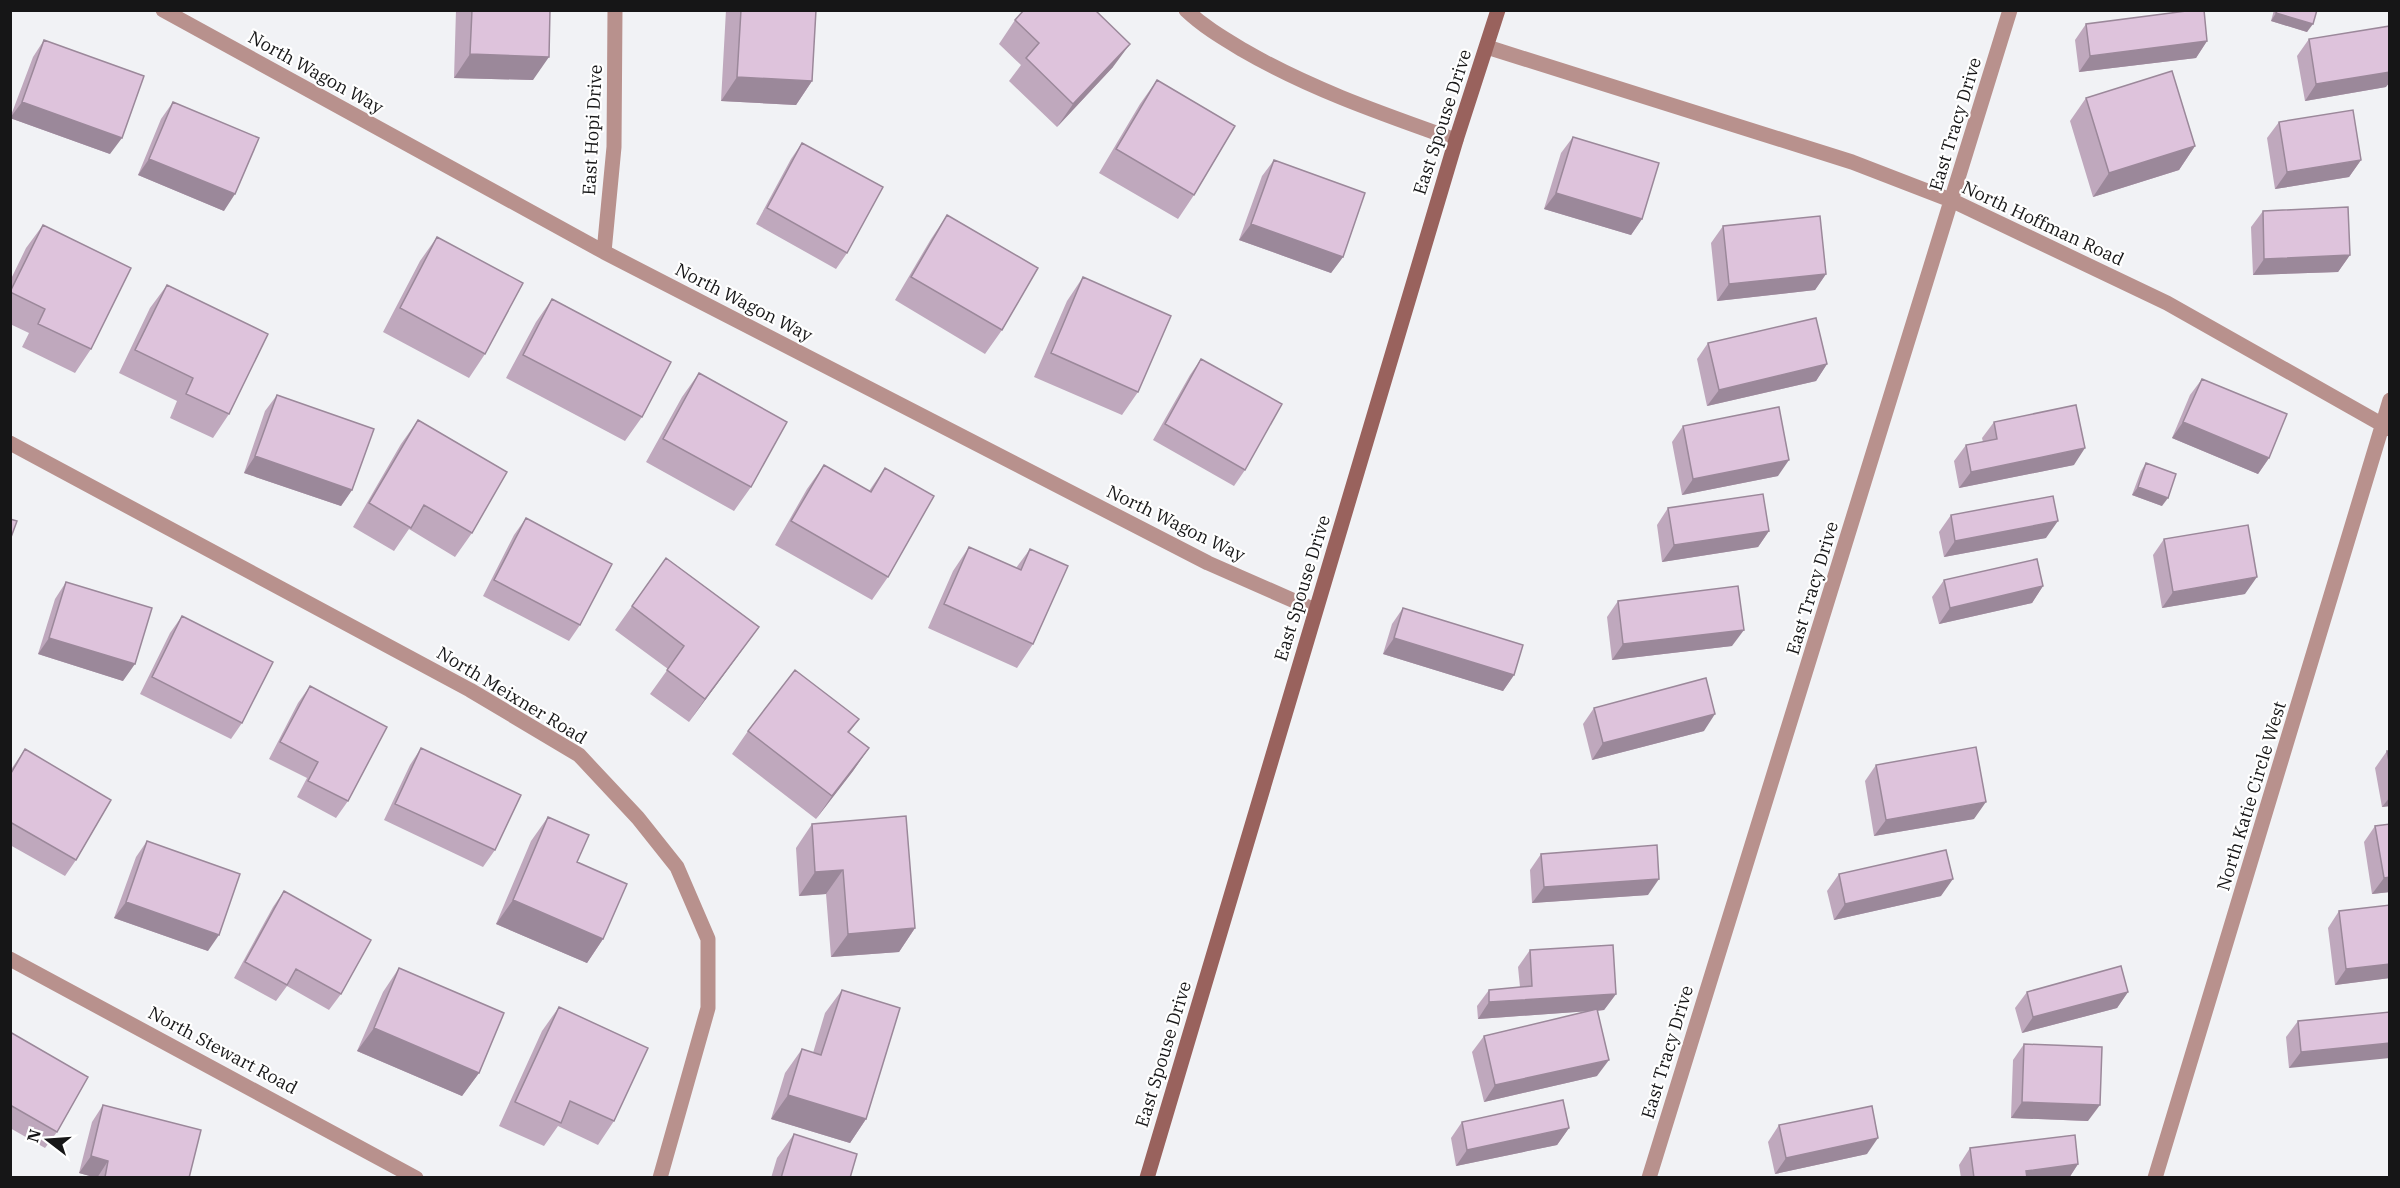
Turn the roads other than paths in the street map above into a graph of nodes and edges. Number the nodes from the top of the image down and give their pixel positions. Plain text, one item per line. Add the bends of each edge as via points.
1 (163, 10) edge
2 (615, 10) edge
3 (1186, 10) edge
4 (1498, 10) edge
5 (2010, 10) edge
6 (1487, 47) junction
7 (1456, 140) junction
8 (1953, 201) junction
9 (604, 252) junction
10 (2390, 400) edge
11 (2385, 426) edge
12 (10, 443) edge
13 (1315, 610) junction
14 (10, 959) edge
15 (416, 1178) edge
16 (660, 1178) edge
17 (1146, 1178) edge
18 (1649, 1178) edge
19 (2155, 1178) edge

1 - 9 street, North Wagon Way
2 - 9 street, East Hopi Drive via 614,147
3 - 7 street via 1204,27 1262,61 1336,97
4 - 6 street, East Spouse Drive
5 - 8 street, East Tracy Drive
6 - 7 street, East Spouse Drive
6 - 8 street, North Hoffman Road via 1852,162
7 - 13 street, East Spouse Drive
8 - 11 street, North Hoffman Road via 2167,303
8 - 18 street, East Tracy Drive
9 - 13 street, North Wagon Way via 1208,563
10 - 11 street, North Katie Circle West
11 - 19 street, North Katie Circle West
12 - 16 street, North Meixner Road via 470,690 579,755 638,818 677,867 708,939 708,1008
13 - 17 street, East Spouse Drive
14 - 15 street, North Stewart Road

